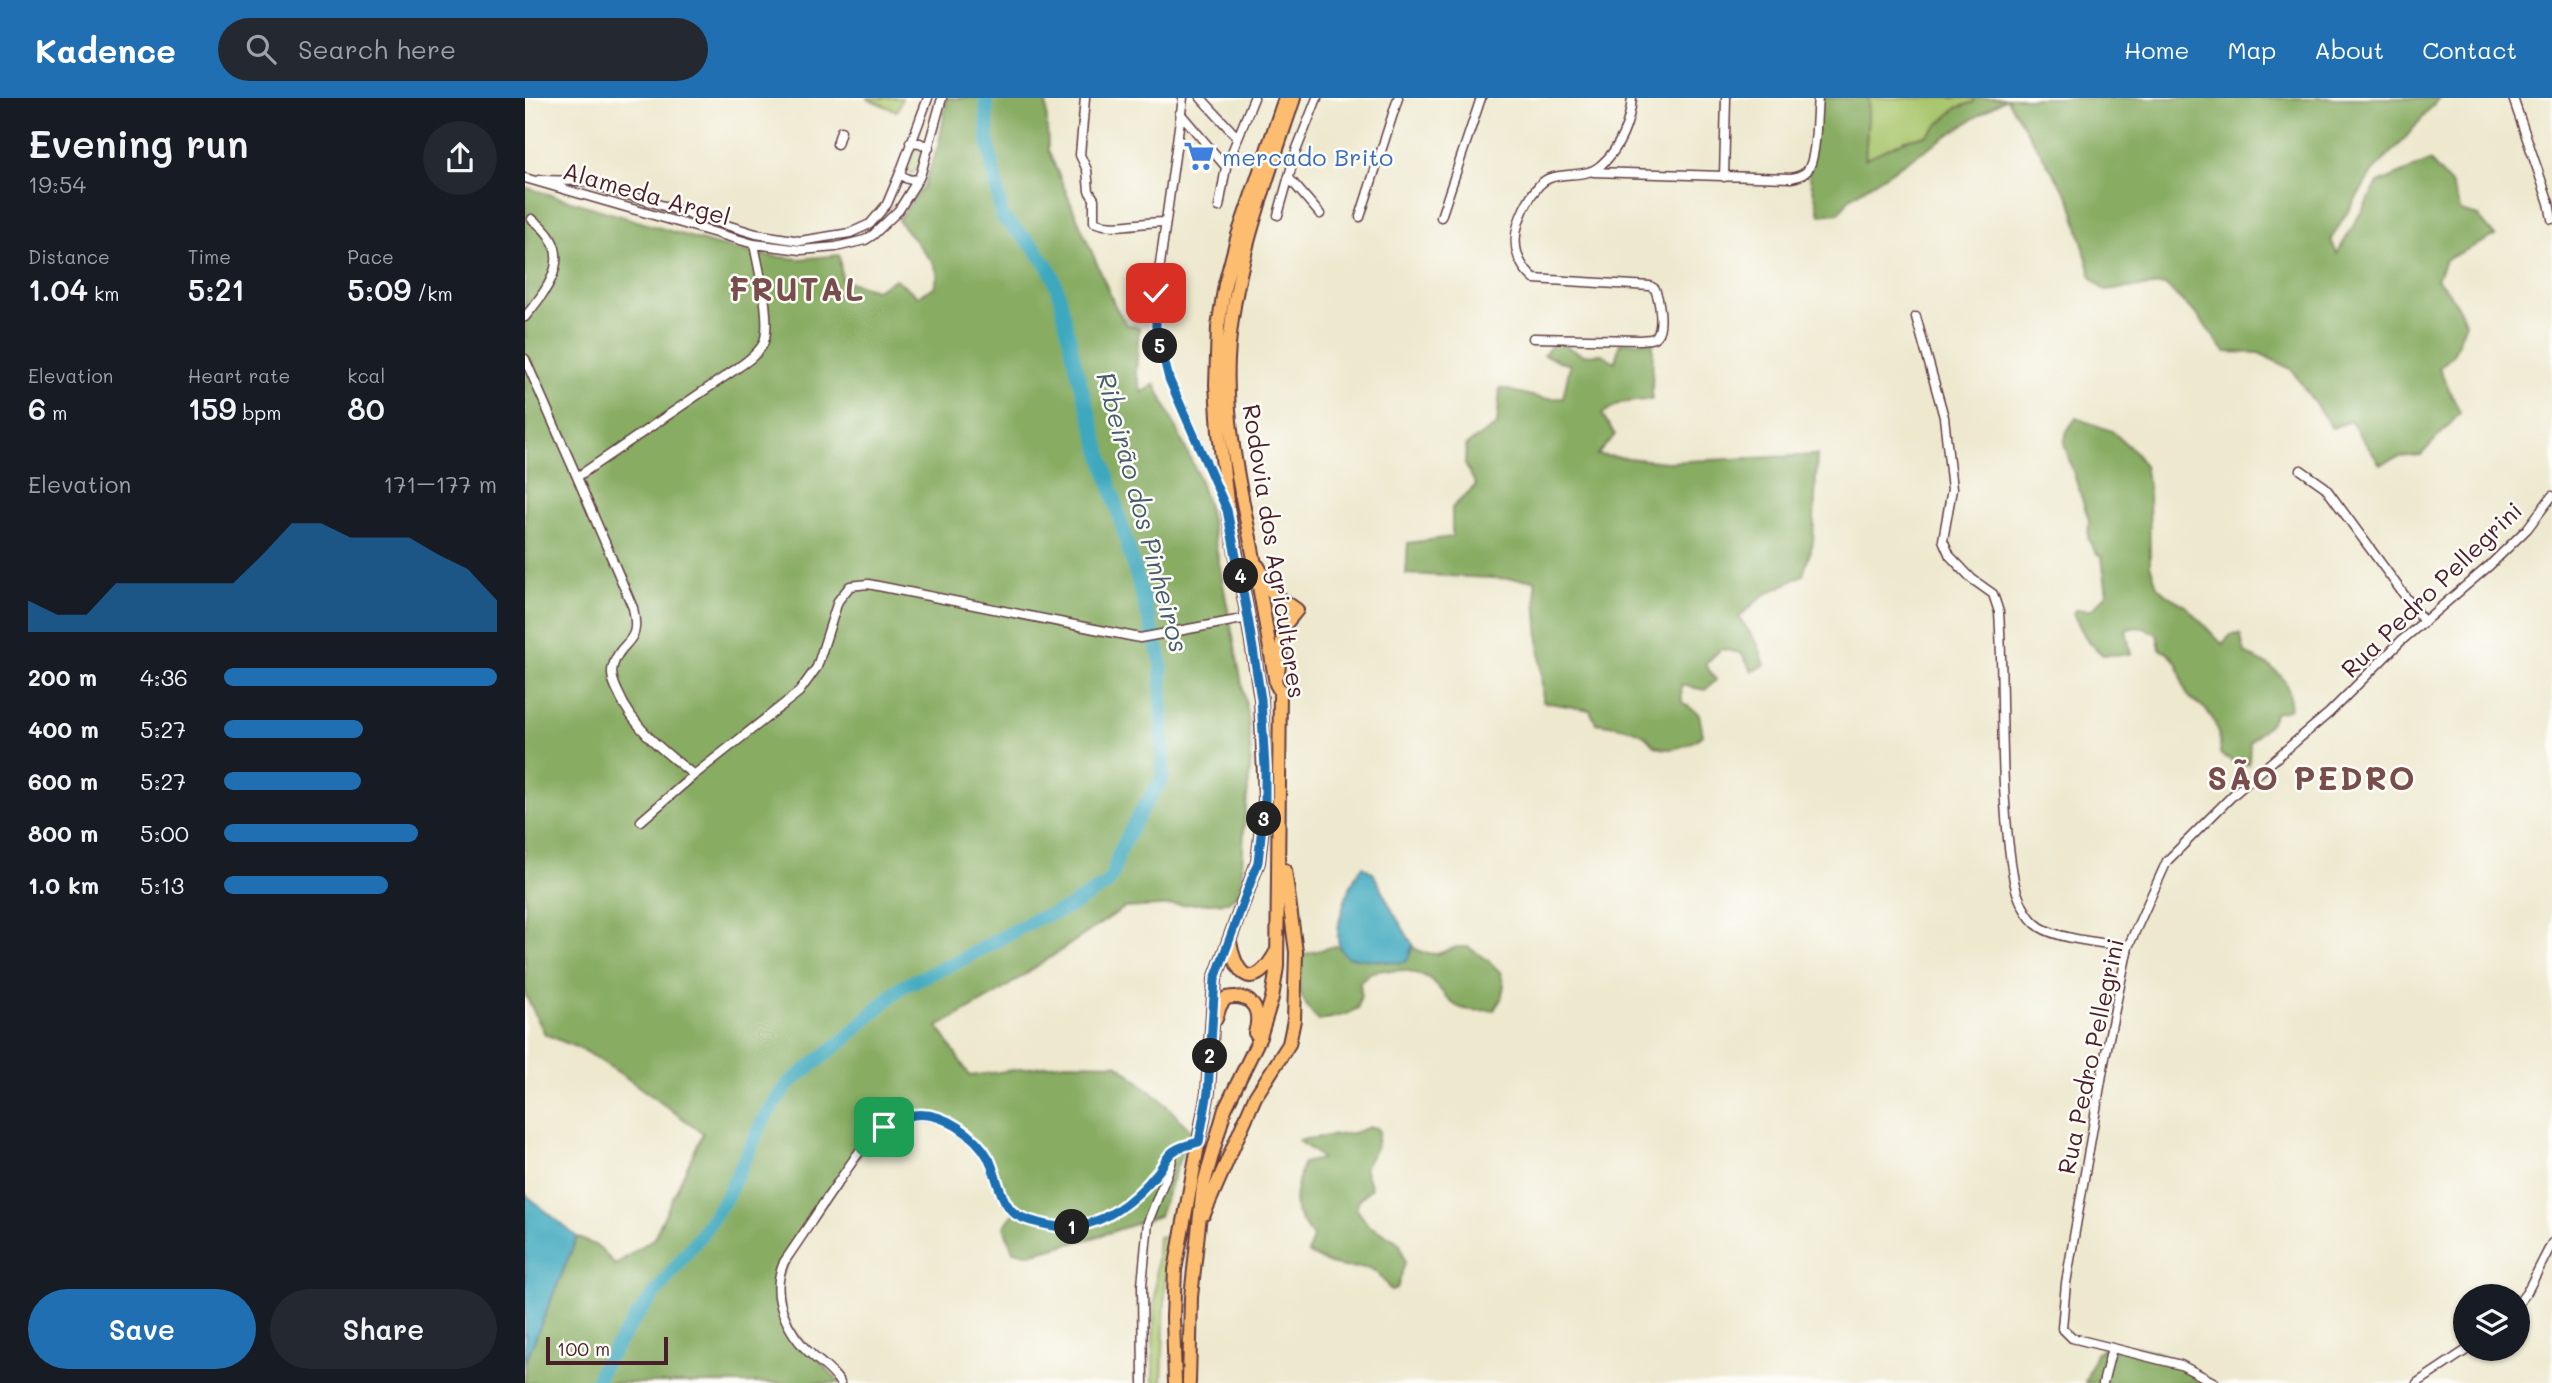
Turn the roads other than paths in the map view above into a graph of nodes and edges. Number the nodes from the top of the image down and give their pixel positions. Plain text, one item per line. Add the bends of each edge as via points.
1 (927, 98) edge
2 (942, 98) edge
3 (1085, 98) edge
4 (1183, 98) edge
5 (1201, 98) edge
6 (1254, 98) edge
7 (1285, 98) edge
8 (1294, 98) edge
9 (1317, 98) edge
10 (1398, 98) edge
11 (1481, 98) edge
12 (1632, 98) edge
13 (1726, 98) edge
14 (1818, 98) edge
15 (2513, 98) edge
16 (1180, 113) junction
17 (841, 131) dead end
18 (1196, 131) junction
19 (1178, 134) junction
20 (1237, 136) junction
21 (910, 142) junction
22 (837, 144) dead end
23 (929, 148) junction
24 (1226, 167) junction
25 (1593, 172) junction
26 (900, 173) junction
27 (1724, 177) junction
28 (919, 178) junction
29 (1289, 178) junction
30 (529, 179) edge
31 (1219, 207) dead end
32 (1320, 214) dead end
33 (1278, 215) dead end
34 (1360, 217) dead end
35 (1441, 217) dead end
36 (532, 219) dead end
37 (2552, 219) edge
38 (1166, 222) junction
39 (754, 244) junction
40 (525, 317) edge
41 (1916, 317) dead end
42 (1533, 338) dead end
43 (525, 359) edge
44 (2301, 470) dead end
45 (577, 477) junction
46 (2552, 496) edge
47 (1227, 510) junction
48 (1254, 558) junction
49 (1248, 618) junction
50 (2424, 622) junction
51 (1276, 684) junction
52 (694, 775) junction
53 (1279, 816) junction
54 (641, 821) dead end
55 (1230, 942) junction
56 (2129, 947) junction
57 (1278, 948) junction
58 (1210, 1040) junction
59 (1246, 1067) junction
60 (1199, 1142) junction
61 (1173, 1151) junction
62 (1200, 1232) junction
63 (2552, 1243) edge
64 (2530, 1286) edge
65 (2112, 1348) junction
66 (2453, 1359) edge
67 (2102, 1381) edge
68 (840, 1383) edge
69 (1143, 1383) edge
70 (1175, 1383) edge
71 (1189, 1383) edge
72 (2215, 1383) edge
73 (2417, 1383) edge

1 - 21 street, Alameda Argel
2 - 23 street, Alameda Argel
3 - 38 street via 1080,155 1094,199 1094,222
4 - 16 street
5 - 20 street
6 - 20 street
7 - 47 main road, Rodovia dos Agricultores via 1225,284 1216,385
8 - 48 main road, Rodovia dos Agricultores via 1238,279 1228,362 1237,469
9 - 29 street
10 - 34 street
11 - 35 street
12 - 25 street via 1620,140
13 - 27 street
14 - 27 street via 1808,171 1791,178
15 - 37 street
16 - 18 street
16 - 19 street
17 - 22 street
18 - 19 street
18 - 24 street
19 - 38 street
20 - 24 street
21 - 23 street
21 - 26 street, Alameda Argel
23 - 28 street, Alameda Argel
24 - 31 street
25 - 27 street
25 - 42 street via 1549,178 1536,189 1516,226 1520,261 1534,279 1650,286 1657,291 1657,335
26 - 28 street via 905,179
26 - 30 street, Alameda Argel via 887,204 870,224 850,233 800,241 756,234 582,181
28 - 39 street, Alameda Argel via 891,219 865,240 801,250
29 - 32 street
29 - 33 street
30 - 39 street, Alameda Argel
36 - 40 street via 549,235 557,261 546,291
38 - 47 street via 1156,293 1160,347 1169,379
39 - 45 street via 767,327 763,345 733,371
41 - 56 street via 1945,428 1952,489 1943,540 1972,579 1993,594 1999,612 2014,883 2023,906 2040,927
43 - 45 street
44 - 50 street via 2325,487
45 - 52 street via 636,623 632,639 613,665 614,683 627,711 650,739
46 - 50 street, Rua Pedro Pellegrini via 2490,565
47 - 49 main road, Rodovia dos Agricultores
48 - 51 main road, Rodovia dos Agricultores
48 - 51 main road via 1273,593 1297,610 1284,626
49 - 52 street via 1140,638 856,584 838,601 817,667 799,692
49 - 55 main road, Rodovia dos Agricultores via 1261,699 1265,800 1258,862
50 - 56 street, Rua Pedro Pellegrini via 2167,861
51 - 53 main road, Rodovia dos Agricultores
52 - 54 street
53 - 57 main road, Rodovia dos Agricultores
53 - 62 main road via 1296,952 1294,1020 1289,1044 1246,1115
55 - 57 main road via 1234,963 1254,976 1269,966
55 - 58 main road, Rodovia dos Agricultores via 1215,979
56 - 65 street, Rua Pedro Pellegrini via 2105,1057 2062,1323 2071,1338
57 - 59 main road, Rodovia dos Agricultores via 1272,998
58 - 59 main road via 1226,998 1249,1000 1258,1024
58 - 60 main road, Rodovia dos Agricultores via 1208,1092
59 - 62 main road, Rodovia dos Agricultores via 1217,1131 1203,1187
60 - 61 street
60 - 70 main road, Rodovia dos Agricultores via 1175,1270
61 - 68 street via 1126,1204 1105,1218 1056,1227 1014,1213 983,1150 946,1120 914,1115 884,1127 861,1149 778,1275 780,1305 790,1328
61 - 69 street via 1148,1222 1142,1285
62 - 71 main road, Rodovia dos Agricultores via 1191,1297
63 - 64 street
65 - 67 street
65 - 72 street via 2181,1365
66 - 73 street

